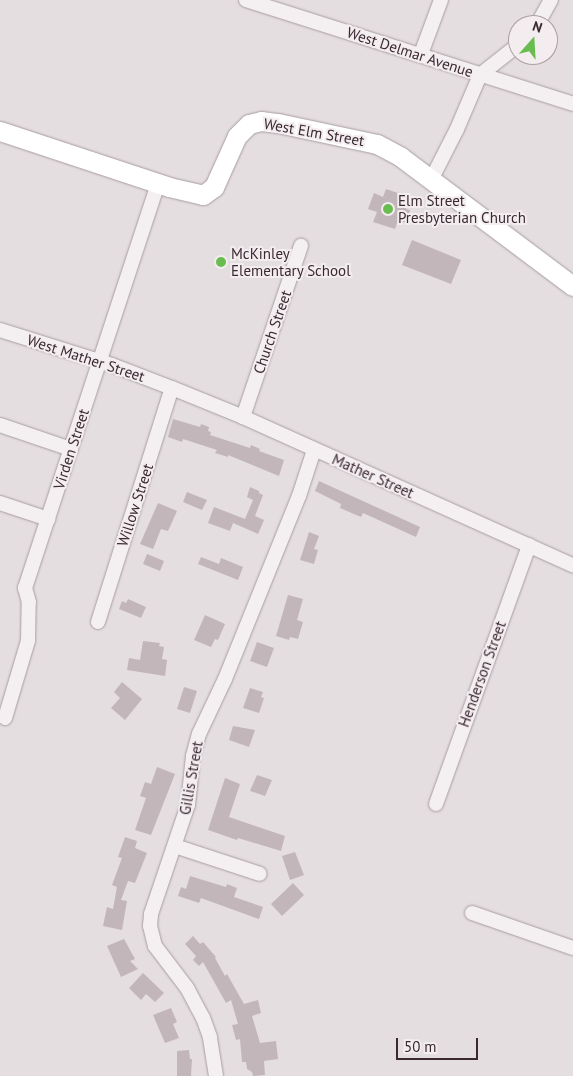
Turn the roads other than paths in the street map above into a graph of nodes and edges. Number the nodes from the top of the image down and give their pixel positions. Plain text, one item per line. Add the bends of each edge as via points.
1 (246, 0) edge
2 (441, 0) edge
3 (552, 0) edge
4 (273, 4) edge
5 (543, 15) edge
6 (508, 53) edge
7 (421, 54) junction
8 (480, 74) junction
9 (573, 104) edge
10 (0, 131) edge
11 (431, 180) junction
12 (158, 183) junction
13 (301, 246) dead end
14 (573, 286) edge
15 (0, 330) edge
16 (100, 362) junction
17 (172, 388) junction
18 (243, 417) junction
19 (0, 425) edge
20 (71, 449) junction
21 (314, 450) junction
22 (0, 503) edge
23 (48, 519) junction
24 (529, 544) junction
25 (573, 564) edge
26 (98, 622) dead end
27 (5, 718) dead end
28 (436, 804) dead end
29 (175, 846) junction
30 (260, 874) dead end
31 (472, 913) dead end
32 (573, 948) edge
33 (216, 1076) edge

1 - 4 street, West Delmar Avenue
2 - 7 street
3 - 5 street
4 - 7 street, West Delmar Avenue
6 - 8 street
7 - 8 street, West Delmar Avenue
8 - 9 street, West Delmar Avenue
8 - 11 street
10 - 12 street, West Elm Street
11 - 12 street, West Elm Street via 401,157 376,144 261,121 241,129 222,172 208,193 198,194
11 - 14 street, West Elm Street
12 - 16 street, Virden Street
13 - 18 street, Church Street
15 - 16 street, West Mather Street
16 - 17 street, West Mather Street
16 - 20 street, Virden Street
17 - 18 street, Mather Street
17 - 26 street, Willow Street
18 - 21 street, Mather Street
19 - 20 street
20 - 23 street, Virden Street
21 - 24 street, Mather Street
21 - 29 street, Gillis Street via 228,670 199,734 193,756 188,805
22 - 23 street
23 - 27 street, Virden Street via 26,588 28,641
24 - 25 street, Mather Street
24 - 28 street, Henderson Street
29 - 30 street
29 - 33 street, Gillis Street via 151,914 151,938 195,1001 210,1037
31 - 32 street

